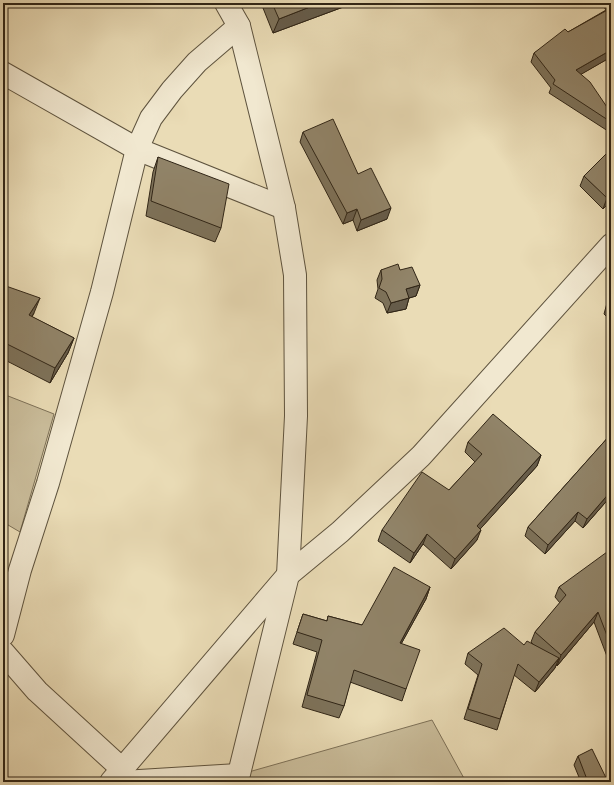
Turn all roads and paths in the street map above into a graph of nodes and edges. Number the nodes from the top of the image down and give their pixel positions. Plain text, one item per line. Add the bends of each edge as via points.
1 (226, 3) edge
2 (239, 26) junction
3 (3, 73) edge
4 (137, 149) junction
5 (284, 208) junction
6 (611, 245) edge
7 (288, 575) junction
8 (3, 634) edge
9 (3, 652) edge
10 (119, 777) edge
11 (238, 778) edge

1 - 2 street
2 - 4 street via 197,62 172,90 151,118
2 - 5 street
3 - 4 street
4 - 5 street
4 - 8 street via 102,292
5 - 7 street via 295,275 296,416
6 - 7 street via 421,456 340,532
7 - 10 street
7 - 11 street
9 - 10 street
10 - 11 street

